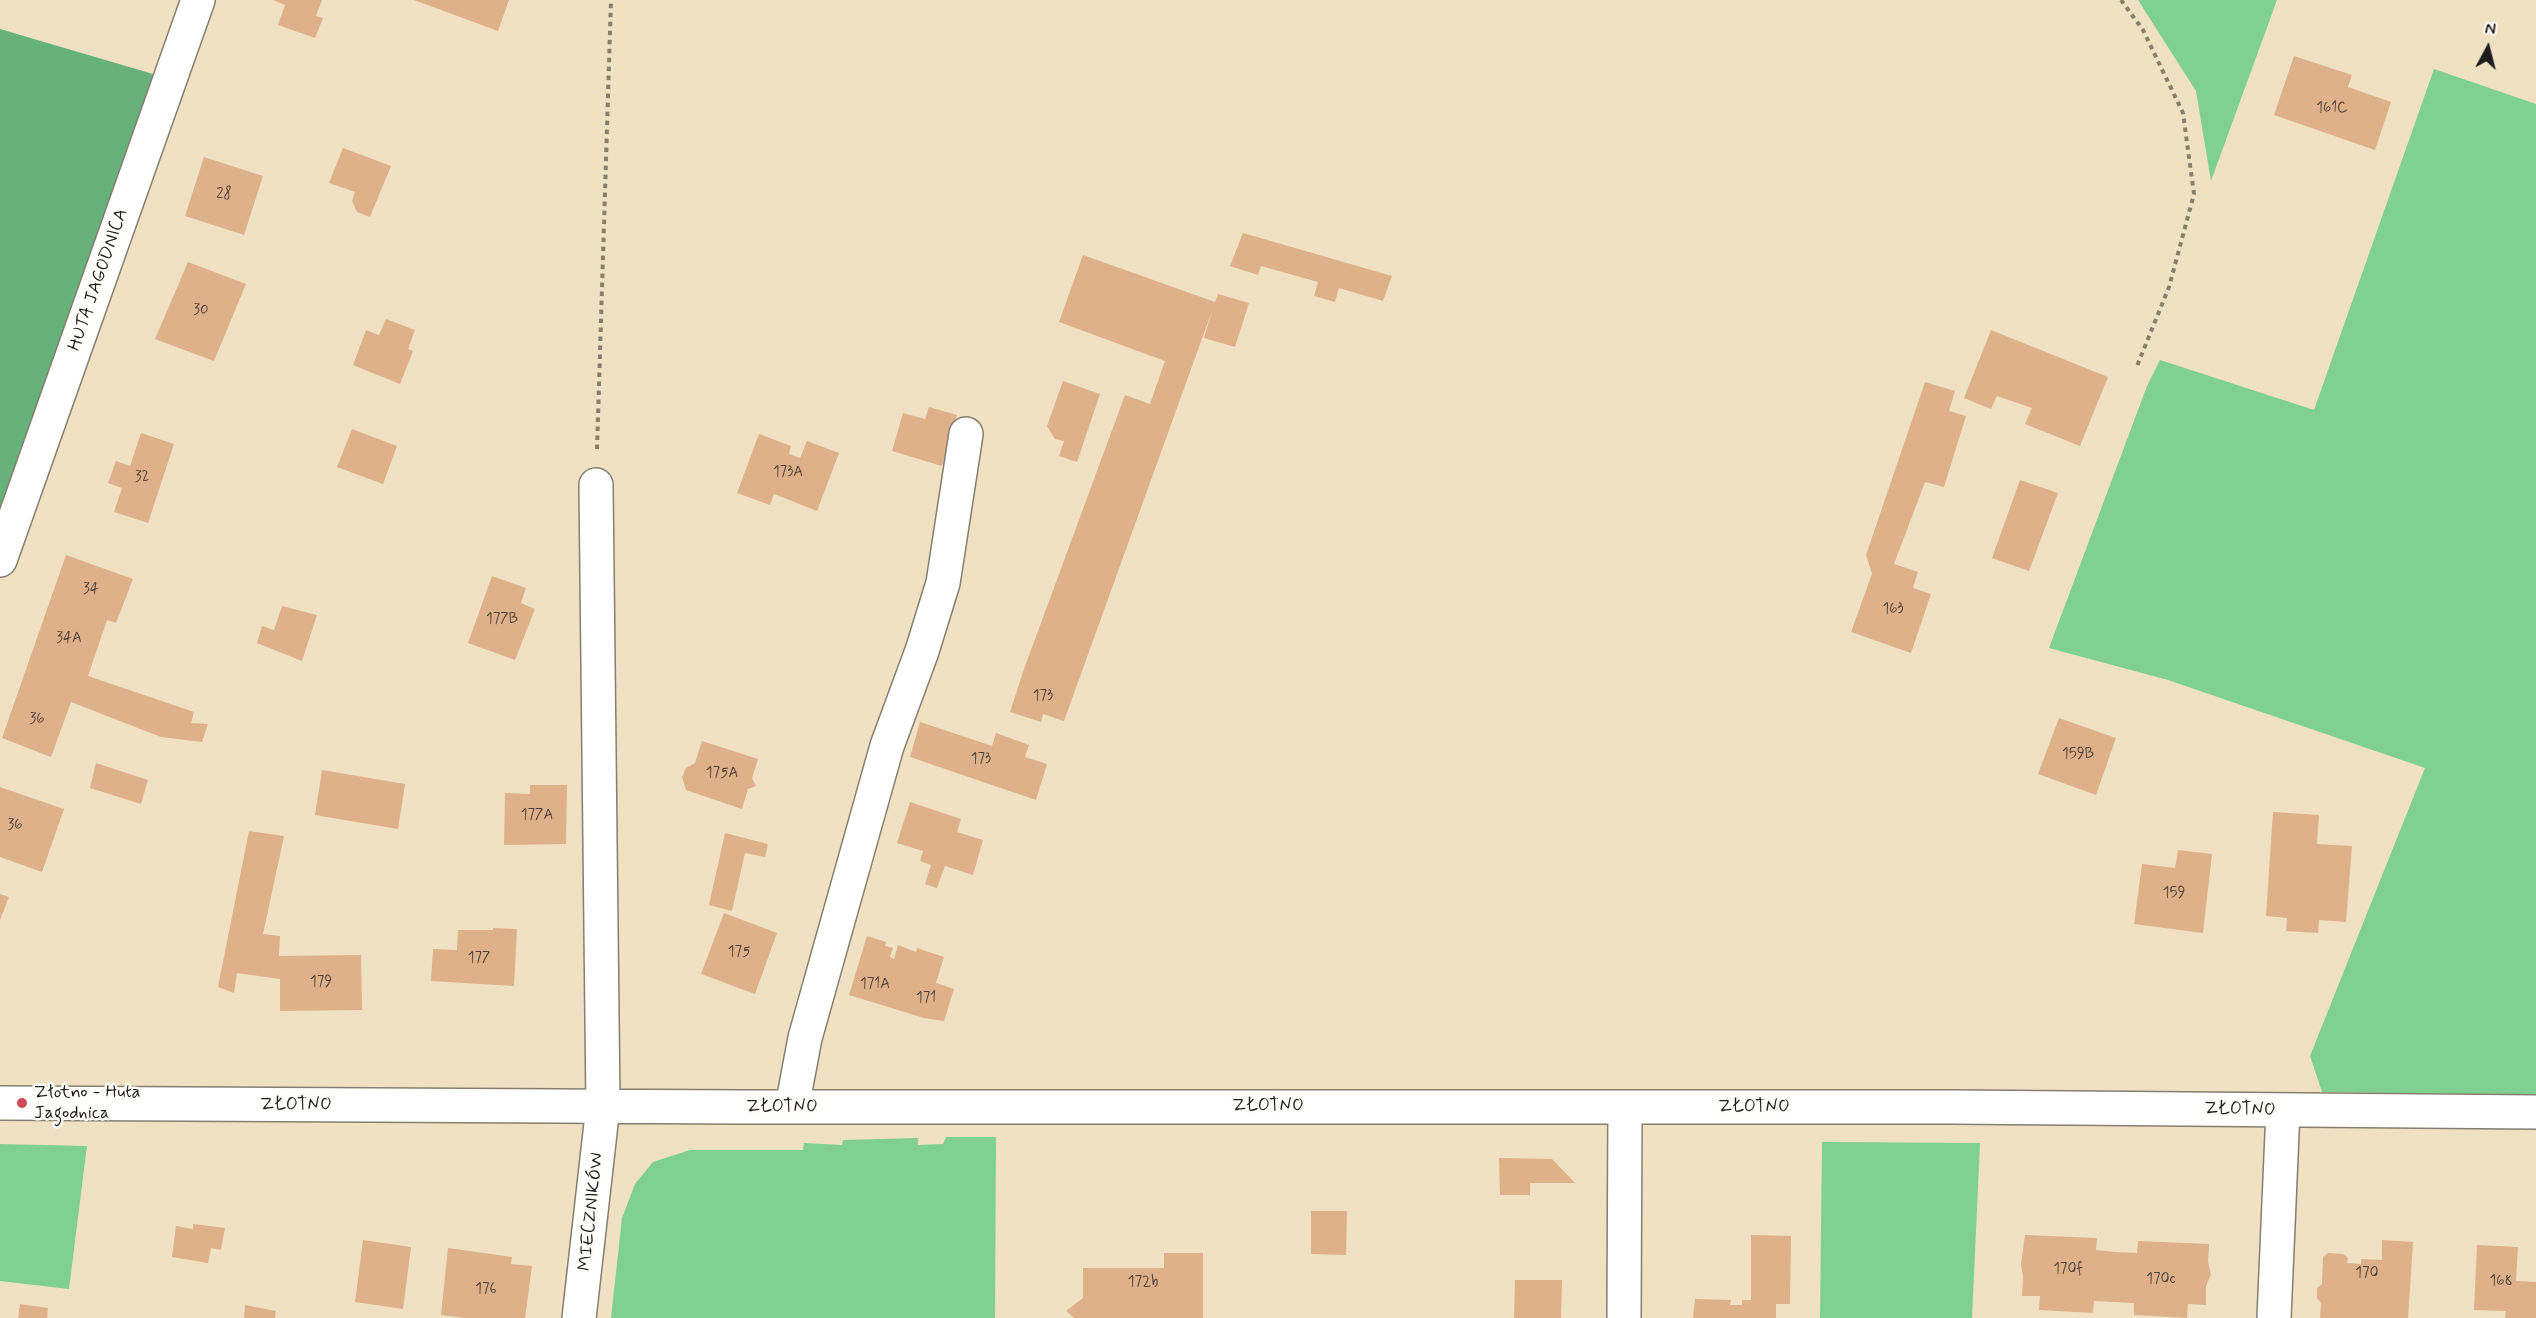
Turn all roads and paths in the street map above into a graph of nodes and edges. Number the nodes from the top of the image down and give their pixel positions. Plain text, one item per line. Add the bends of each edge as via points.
1 (198, 0) edge
2 (610, 0) edge
3 (2121, 0) edge
4 (2137, 366) dead end
5 (966, 434) dead end
6 (596, 485) joint
7 (0, 560) edge
8 (0, 1103) edge
9 (603, 1106) junction
10 (792, 1107) junction
11 (1626, 1107) junction
12 (2283, 1110) junction
13 (2536, 1112) edge
14 (579, 1318) edge
15 (1624, 1318) edge
16 (2274, 1318) edge

1 - 7 street, HUTA JAGODNICA
2 - 6 path
3 - 4 path via 2143,30 2183,113 2194,194 2169,287
5 - 10 street via 943,583 887,746 805,1038
6 - 9 street, MIECZNIKÓW
8 - 9 street, ZŁOTNO
9 - 10 street, ZŁOTNO
9 - 14 street, MIECZNIKÓW
10 - 11 street, ZŁOTNO
11 - 12 street, ZŁOTNO
11 - 15 street
12 - 13 street, ZŁOTNO
12 - 16 street

